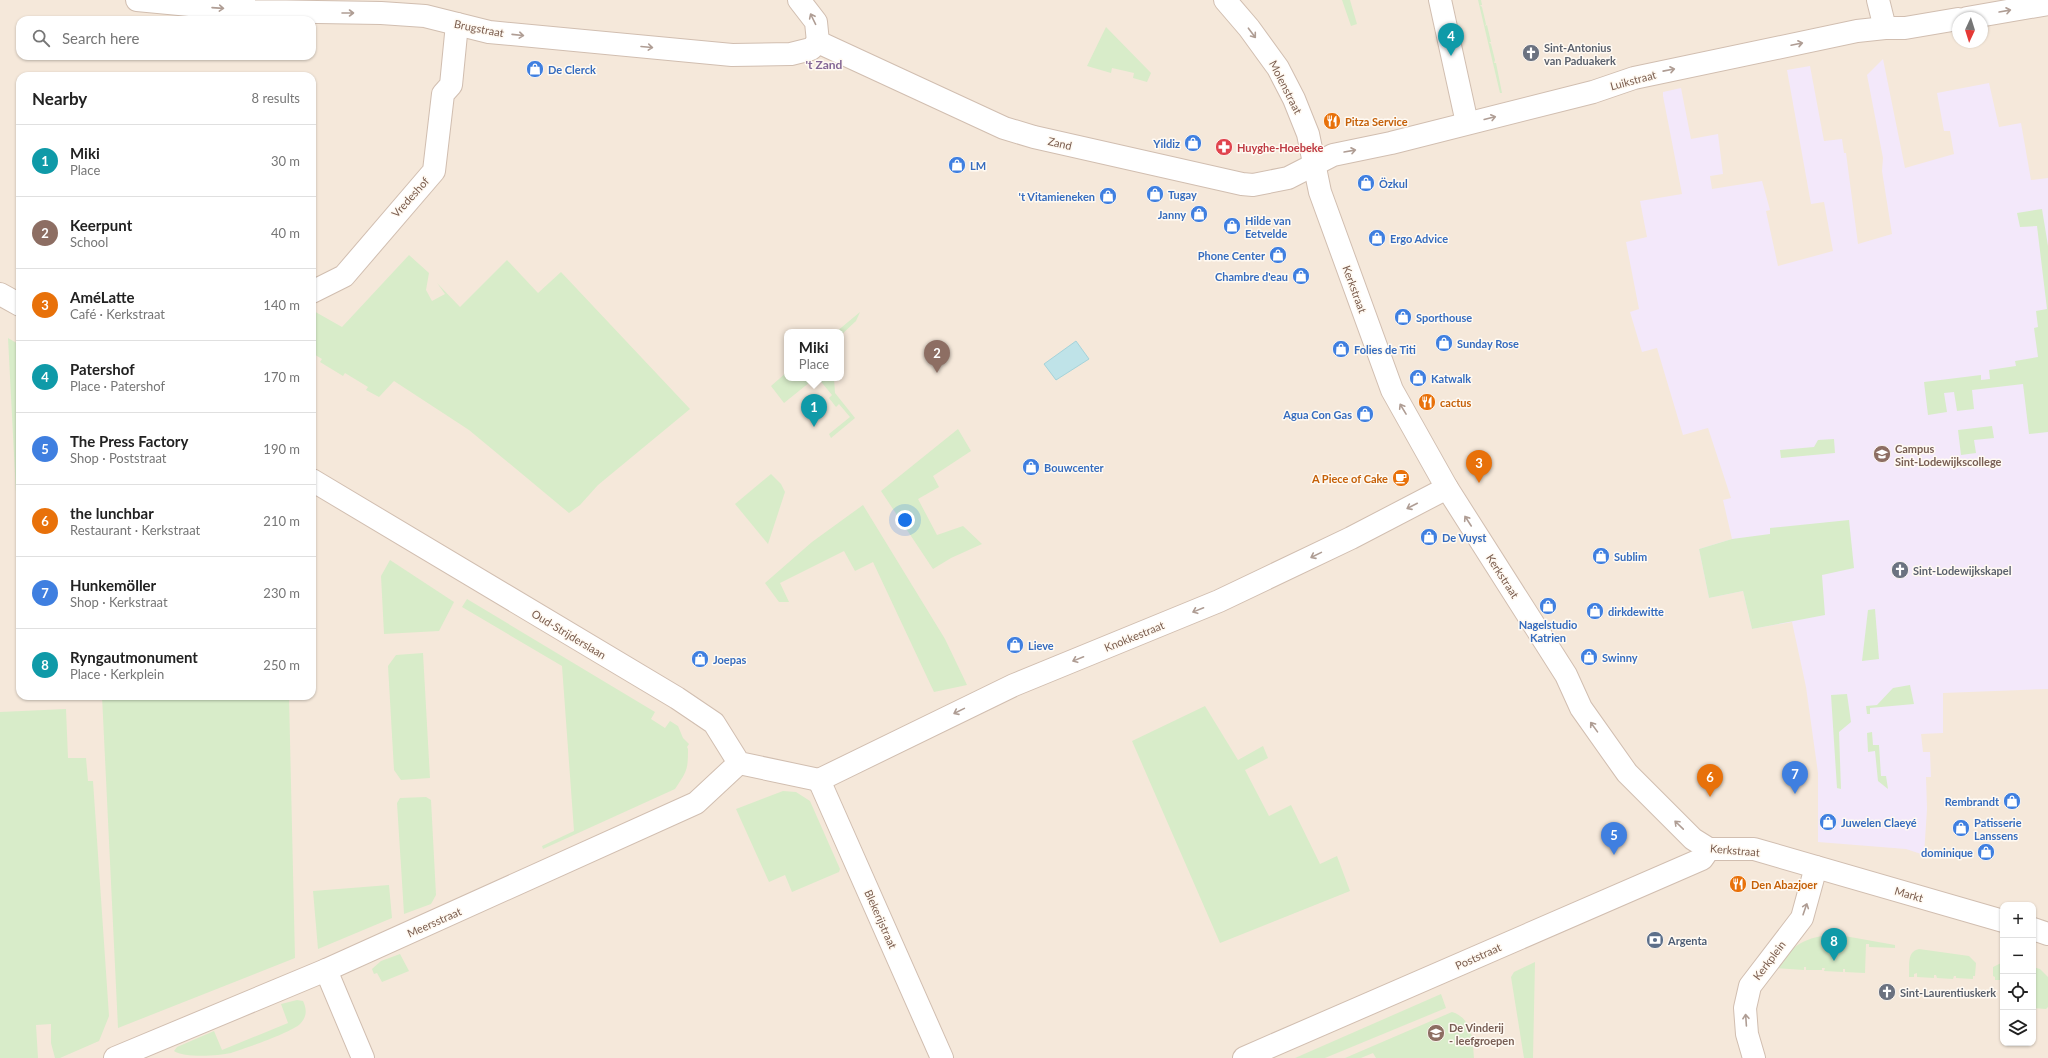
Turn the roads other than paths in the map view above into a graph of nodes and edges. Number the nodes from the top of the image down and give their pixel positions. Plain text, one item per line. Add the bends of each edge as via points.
1 (137, 0) edge
2 (799, 0) edge
3 (1225, 0) edge
4 (1440, 0) edge
5 (1878, 0) edge
6 (2048, 4) edge
7 (1988, 14) edge
8 (1952, 21) edge
9 (458, 24) junction
10 (1885, 28) junction
11 (818, 42) junction
12 (1467, 123) junction
13 (1313, 164) junction
14 (316, 290) edge
15 (0, 294) edge
16 (16, 303) edge
17 (316, 482) edge
18 (1447, 488) junction
19 (739, 763) junction
20 (820, 780) junction
21 (1709, 849) junction
22 (1816, 868) junction
23 (2000, 920) edge
24 (2036, 930) edge
25 (2048, 934) edge
26 (326, 970) junction
27 (115, 1058) edge
28 (363, 1058) edge
29 (942, 1058) edge
30 (1244, 1058) edge
31 (1754, 1058) edge

1 -> 9 street, Brugstraat via 285,13 381,13 425,16
11 -> 2 street via 816,22
3 -> 13 street, Molenstraat via 1278,68 1308,134
4 - 12 street
5 - 10 street
7 -> 6 street
8 - 10 street, Luikstraat via 1905,28
9 -> 11 street, Brugstraat via 489,32 732,55 791,54 811,49
9 - 14 street, Vredeshof via 452,85 443,94 434,171 344,276
12 -> 10 street, Luikstraat via 1593,92 1634,78 1857,31
11 - 13 street, Zand via 997,125 1034,137 1242,184 1253,185 1288,178
13 -> 12 street, Luikstraat via 1333,154 1391,143
18 -> 13 street, Kerkstraat via 1392,390 1320,192
15 - 16 street
17 - 19 street, Oud-Strijderslaan via 677,698 714,723
18 -> 20 street, Knokkestraat via 1351,538 1219,601 1014,685
21 -> 18 street, Kerkstraat via 1693,839 1627,773 1581,708 1566,675
19 - 20 street
19 - 26 street, Meersstraat via 696,803
20 - 29 street, Blekerijstraat
21 - 22 street, Kerkstraat via 1754,849
21 - 30 street, Poststraat via 1702,859
22 - 23 street, Markt
31 -> 22 street, Kerkplein via 1747,1034 1745,1008 1750,986 1802,918
24 - 25 street
26 - 27 street, Meersstraat
26 - 28 street

